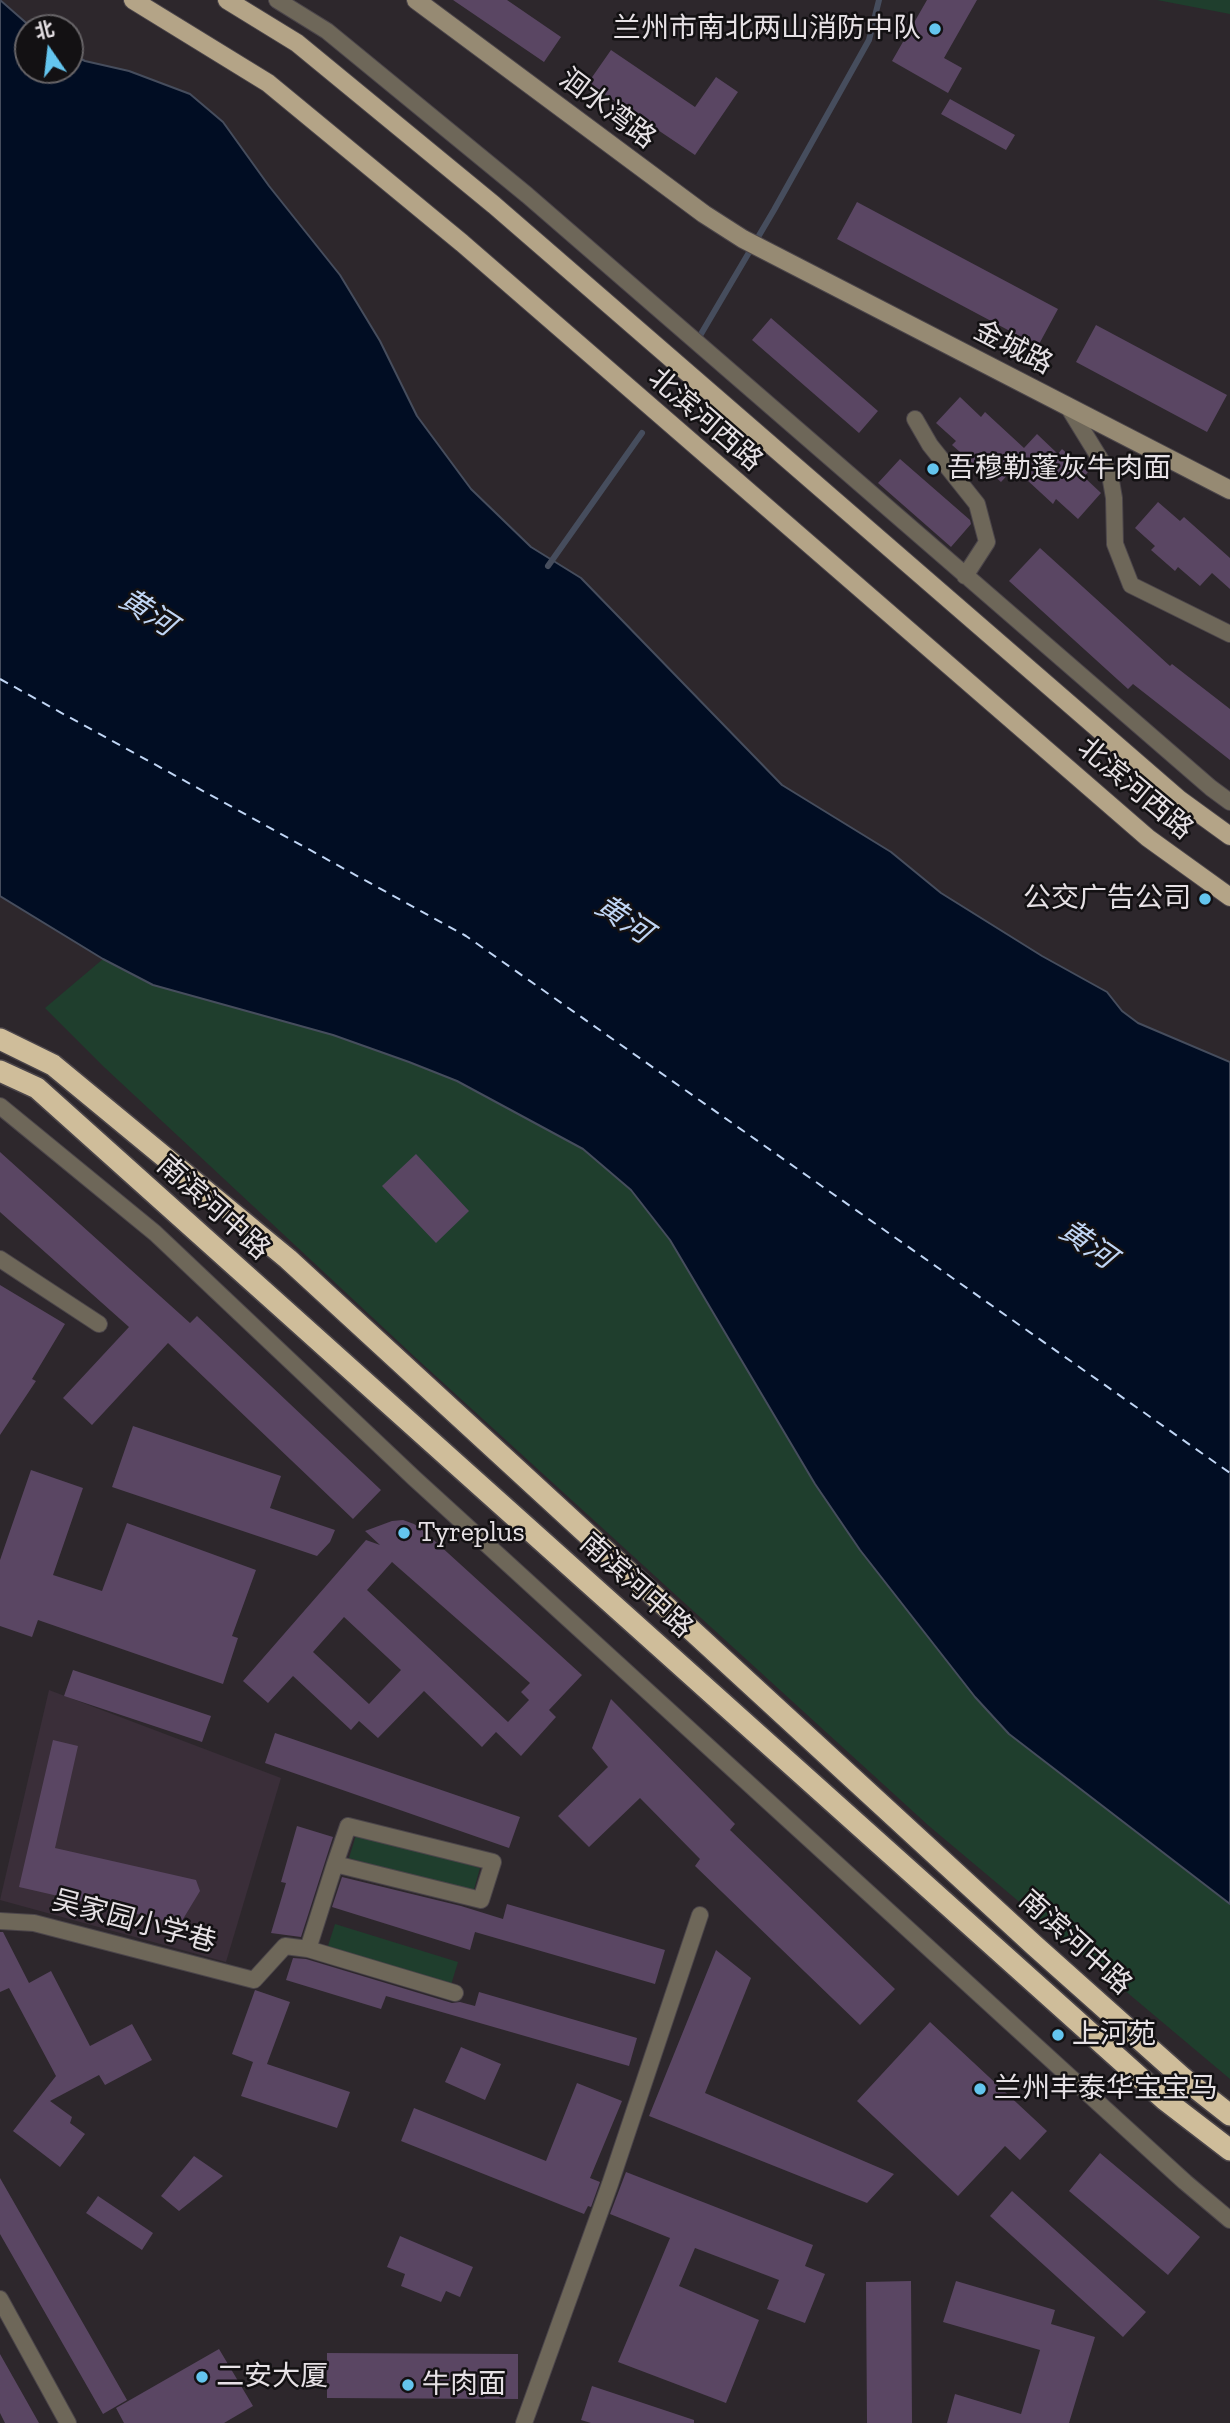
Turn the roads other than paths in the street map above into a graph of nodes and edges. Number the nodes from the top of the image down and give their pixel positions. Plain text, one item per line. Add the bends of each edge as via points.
1 (133, 0) edge
2 (227, 0) edge
3 (277, 0) edge
4 (416, 0) edge
5 (771, 253) joint
6 (1067, 405) junction
7 (915, 419) dead end
8 (1230, 490) edge
9 (965, 576) junction
10 (1230, 634) edge
11 (1230, 802) edge
12 (1230, 836) edge
13 (1230, 897) edge
14 (0, 1039) edge
15 (0, 1070) edge
16 (0, 1106) edge
17 (0, 1259) edge
18 (100, 1324) dead end
19 (335, 1864) junction
20 (700, 1915) dead end
21 (0, 1921) edge
22 (308, 1949) junction
23 (455, 1993) dead end
24 (1230, 2115) edge
25 (1230, 2150) edge
26 (1230, 2220) edge
27 (0, 2299) edge
28 (68, 2423) edge
29 (524, 2423) edge

1 - 13 main road, 北滨河西路 via 268,83 462,243 1148,838
2 - 12 main road, 北滨河西路 via 297,43 494,205 1179,799
3 - 9 street via 327,31 527,195
4 - 5 street, 洄水湾路 via 704,215
5 - 6 street, 金城路
6 - 8 street, 金城路
6 - 10 street via 1110,475 1115,544 1131,585
7 - 9 street via 930,446 977,504 987,542
9 - 11 street
14 - 24 highway, 南滨河中路 via 53,1065 288,1259 1035,1946
15 - 25 highway, 南滨河中路 via 37,1088 1165,2100
16 - 26 street via 155,1233 414,1478
17 - 18 street
19 - 19 street via 348,1826 493,1862 481,1900
19 - 22 street
20 - 29 street
21 - 22 street, 吴家园小学巷 via 34,1923 254,1980 285,1946
22 - 23 street
27 - 28 street

